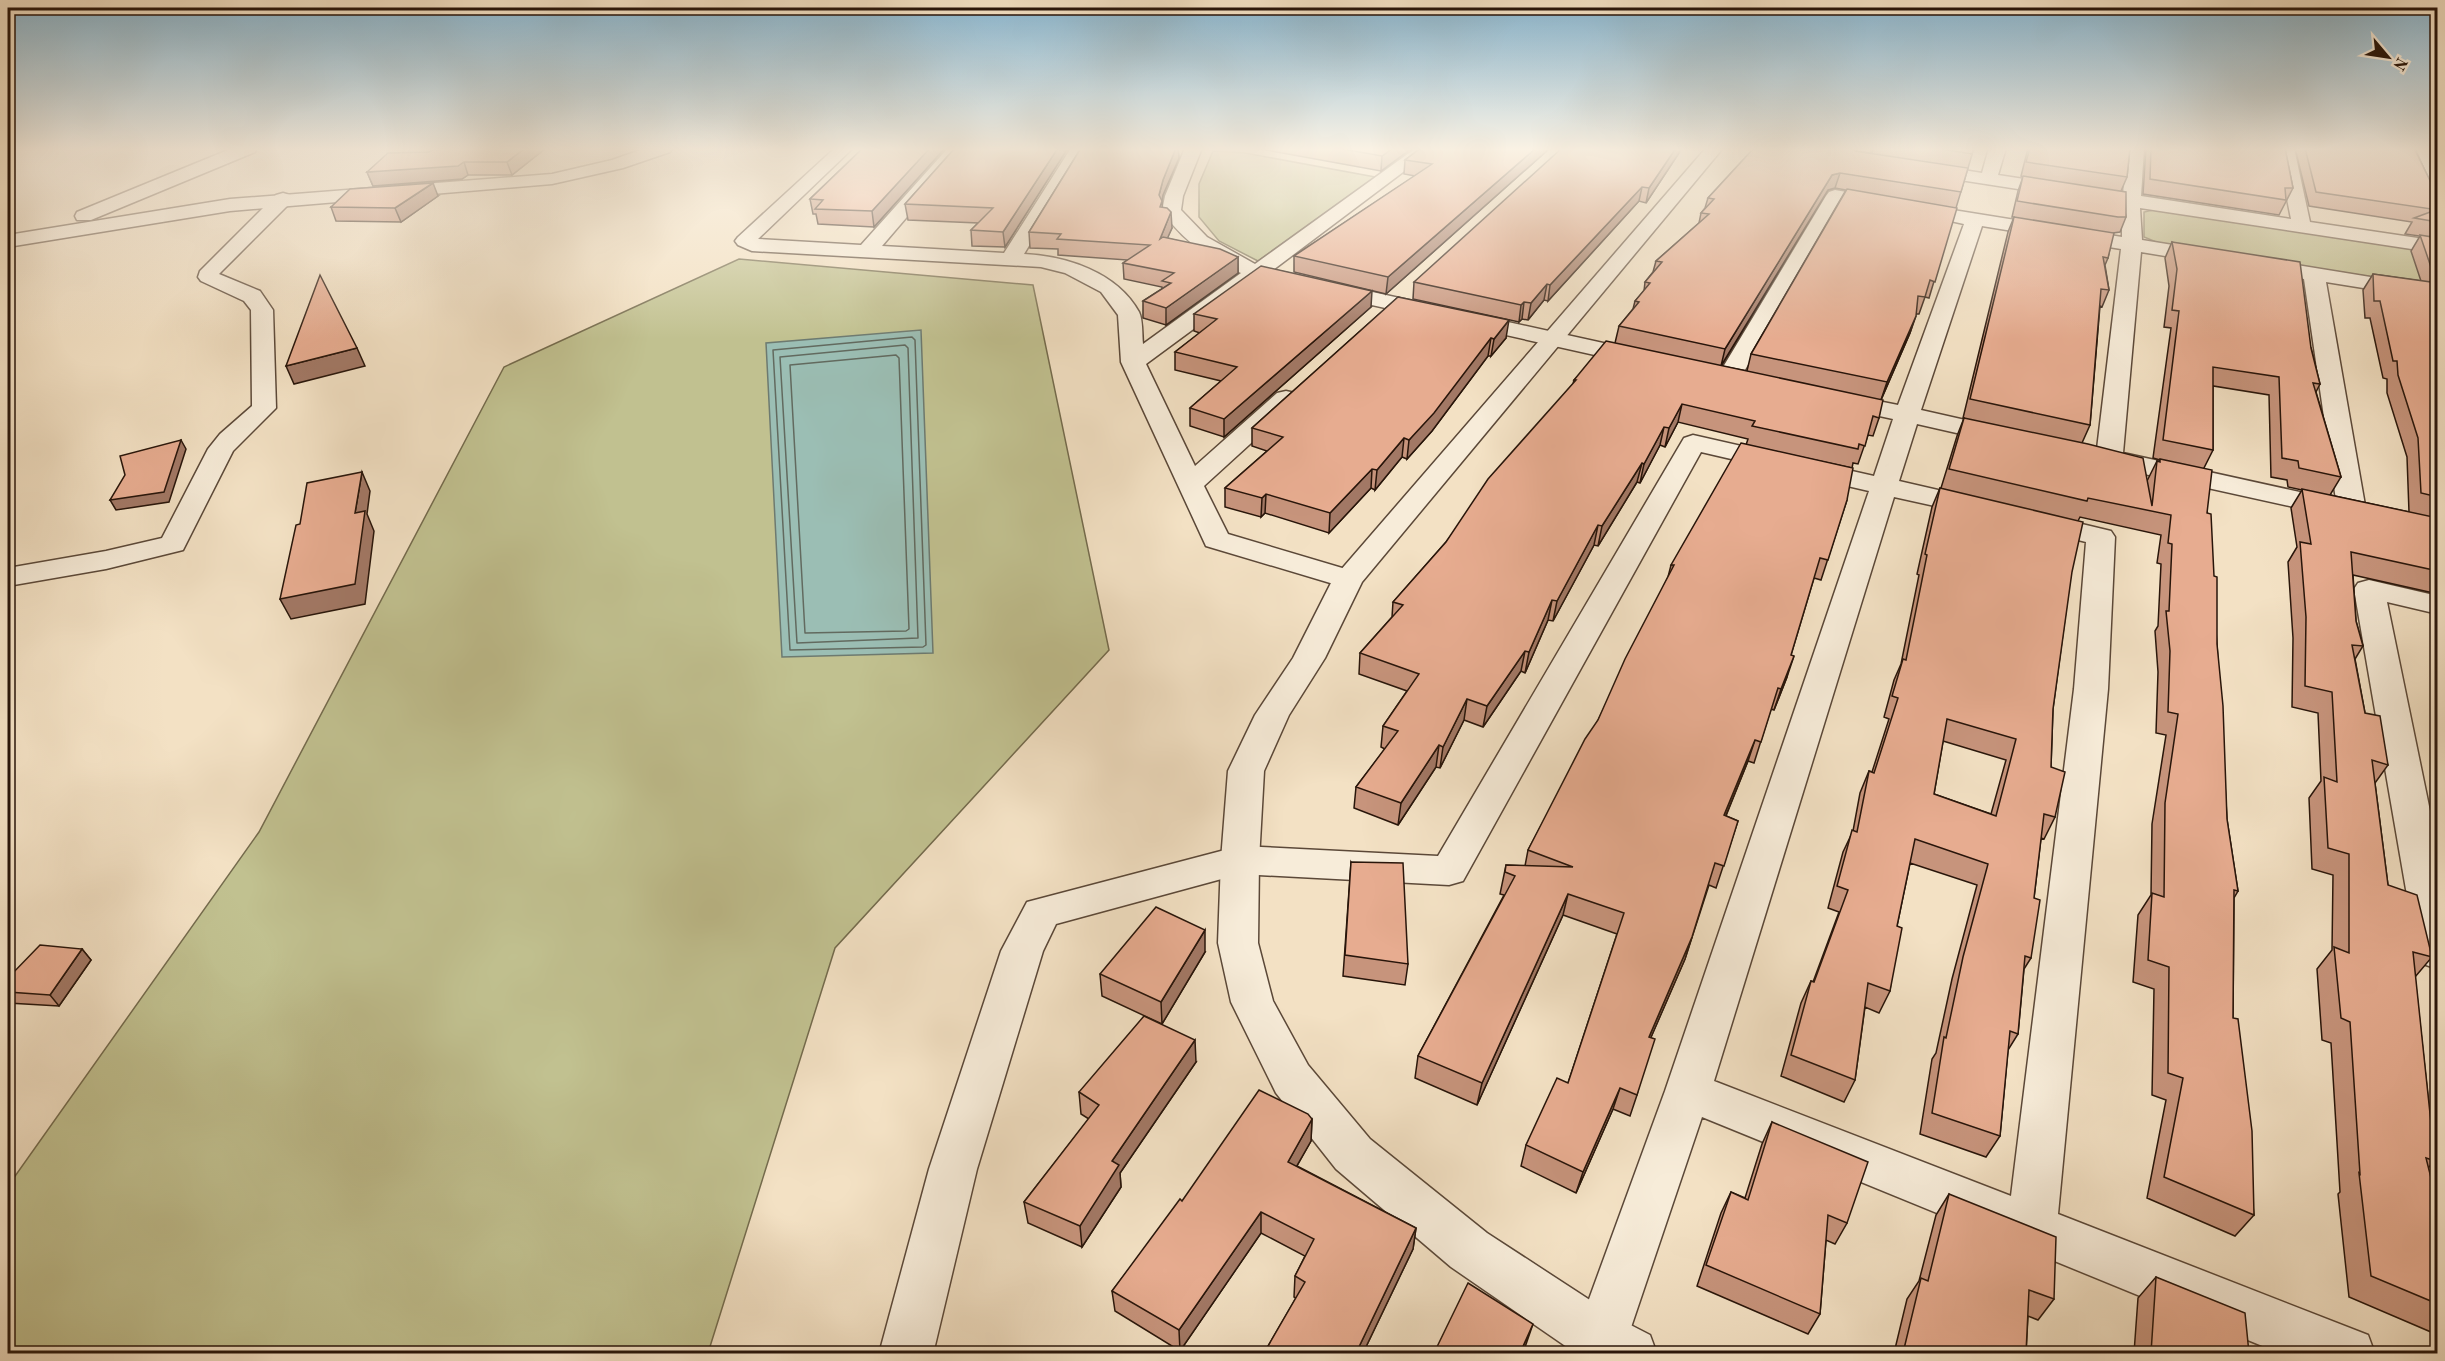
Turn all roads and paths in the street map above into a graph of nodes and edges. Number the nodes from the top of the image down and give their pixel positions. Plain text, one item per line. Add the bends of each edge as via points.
1 (96, 212) edge
2 (190, 212) edge
3 (270, 212) edge
4 (777, 212) edge
5 (902, 212) edge
6 (1040, 212) edge
7 (1171, 212) edge
8 (1341, 212) edge
9 (1660, 212) edge
10 (1827, 212) edge
11 (1928, 212) edge
12 (2131, 212) edge
13 (2196, 212) edge
14 (2299, 212) edge
15 (1975, 220) junction
16 (2302, 227) junction
17 (35, 237) junction
18 (8, 241) edge
19 (2132, 244) junction
20 (2438, 247) edge
21 (866, 252) junction
22 (1010, 260) junction
23 (1258, 273) junction
24 (2314, 274) junction
25 (1410, 287) dead end
26 (2438, 294) edge
27 (1392, 303) junction
28 (1374, 319) edge
29 (1551, 339) junction
30 (1133, 362) junction
31 (1662, 363) edge
32 (1729, 377) edge
33 (1304, 382) edge
34 (1818, 396) edge
35 (1907, 415) junction
36 (2031, 441) edge
37 (2076, 451) edge
38 (2109, 458) junction
39 (1190, 484) junction
40 (1885, 485) junction
41 (8, 578) edge
42 (1348, 579) junction
43 (2438, 605) edge
44 (1240, 860) junction
45 (2438, 953) edge
46 (1688, 1091) junction
47 (2032, 1226) junction
48 (1609, 1348) edge
49 (911, 1351) edge
50 (2349, 1353) edge

1 - 17 street
2 - 17 street
3 - 41 street via 210,271 208,278 252,296 261,310 264,408 222,447 173,544
4 - 21 street via 745,241 752,245
5 - 21 street
6 - 22 street
7 - 23 street via 1212,252
8 - 23 street
9 - 29 street
10 - 32 street
11 - 15 street
12 - 19 street
13 - 16 street
14 - 16 street
15 - 19 street
15 - 35 street
16 - 20 street
17 - 18 street
19 - 24 street
19 - 38 street
21 - 22 street
22 - 30 street via 1058,264 1108,288 1129,314
23 - 27 street
23 - 30 street
24 - 26 street
24 - 38 street via 2362,514
25 - 27 street
27 - 28 street
27 - 29 street
29 - 31 street
29 - 42 street
30 - 39 street
33 - 39 street
34 - 35 street
35 - 36 street
35 - 40 street
37 - 38 street
39 - 42 street via 1216,540
40 - 44 street via 1694,443 1449,871
40 - 46 street
40 - 47 street via 2101,537 2091,689
42 - 44 street via 1309,658 1272,715 1246,771
43 - 45 street via 2368,589
44 - 48 street via 1238,943 1252,1002 1292,1078 1353,1154 1469,1250
44 - 49 street via 1041,913 1022,951 953,1169
46 - 47 street
46 - 48 street
47 - 50 street

